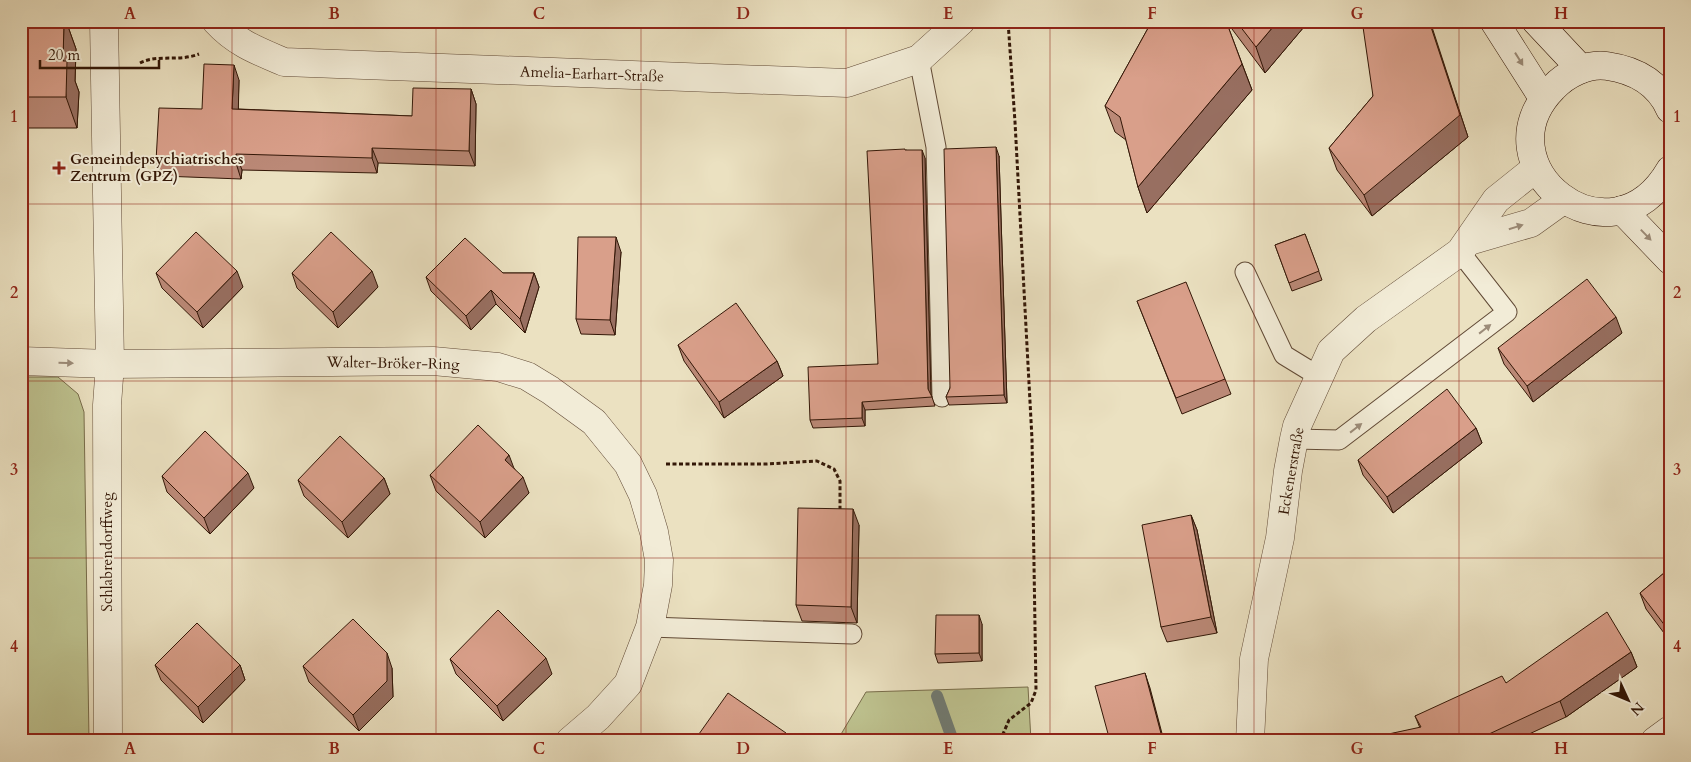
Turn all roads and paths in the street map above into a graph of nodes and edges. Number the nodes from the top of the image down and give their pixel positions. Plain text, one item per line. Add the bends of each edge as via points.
1 (104, 21) edge
2 (961, 21) edge
3 (1008, 21) edge
4 (1494, 21) edge
5 (1536, 21) edge
6 (220, 26) edge
7 (919, 59) junction
8 (1581, 69) junction
9 (1660, 77) edge
10 (105, 83) junction
11 (1543, 98) junction
12 (1670, 109) edge
13 (1536, 168) junction
14 (1667, 183) edge
15 (1563, 200) junction
16 (1622, 210) junction
17 (1465, 246) junction
18 (1670, 260) edge
19 (1245, 272) dead end
20 (21, 361) edge
21 (110, 364) junction
22 (1320, 377) junction
23 (942, 397) dead end
24 (1294, 440) junction
25 (628, 464) junction
26 (840, 511) edge
27 (650, 627) junction
28 (852, 634) dead end
29 (1670, 730) edge
30 (108, 741) edge
31 (570, 741) edge
32 (1000, 741) edge
33 (1250, 741) edge
34 (1655, 741) edge

1 - 10 street, Schlabrendorffweg
2 - 7 street, Amelia-Earhart-Straße
3 - 32 path via 1032,439 1036,690 1031,703 1009,720
4 -> 11 street
5 - 8 street
6 - 7 street, Amelia-Earhart-Straße via 244,45 284,62 847,83
6 - 10 path via 211,48 199,55 186,59 147,59
7 - 23 lane via 936,147
8 - 9 street via 1604,65
8 - 11 street via 1560,80
9 - 12 street
10 - 21 street, Schlabrendorffweg
11 - 13 street via 1533,120 1530,144
13 - 15 street via 1547,186
13 - 17 street, Eckenerstraße via 1496,200
14 - 16 street via 1644,200
15 - 16 street via 1581,209
17 -> 15 street, Eckenerstraße via 1531,223
16 -> 18 street
17 - 22 street, Eckenerstraße via 1366,319 1331,351
24 -> 17 lane via 1339,440 1507,312
19 - 22 lane via 1284,354
20 -> 21 street
21 - 25 street, Walter-Bröker-Ring via 433,361 498,367 527,376 594,422
21 - 30 street, Schlabrendorffweg via 107,405
22 - 24 street, Eckenerstraße via 1297,426
24 - 33 street, Eckenerstraße via 1280,538 1254,659
25 - 26 path via 817,461 834,469 840,481
25 - 27 street, Walter-Bröker-Ring via 643,495 659,560
27 - 28 lane
27 - 31 street, Walter-Bröker-Ring via 628,684 598,717
29 - 34 street

